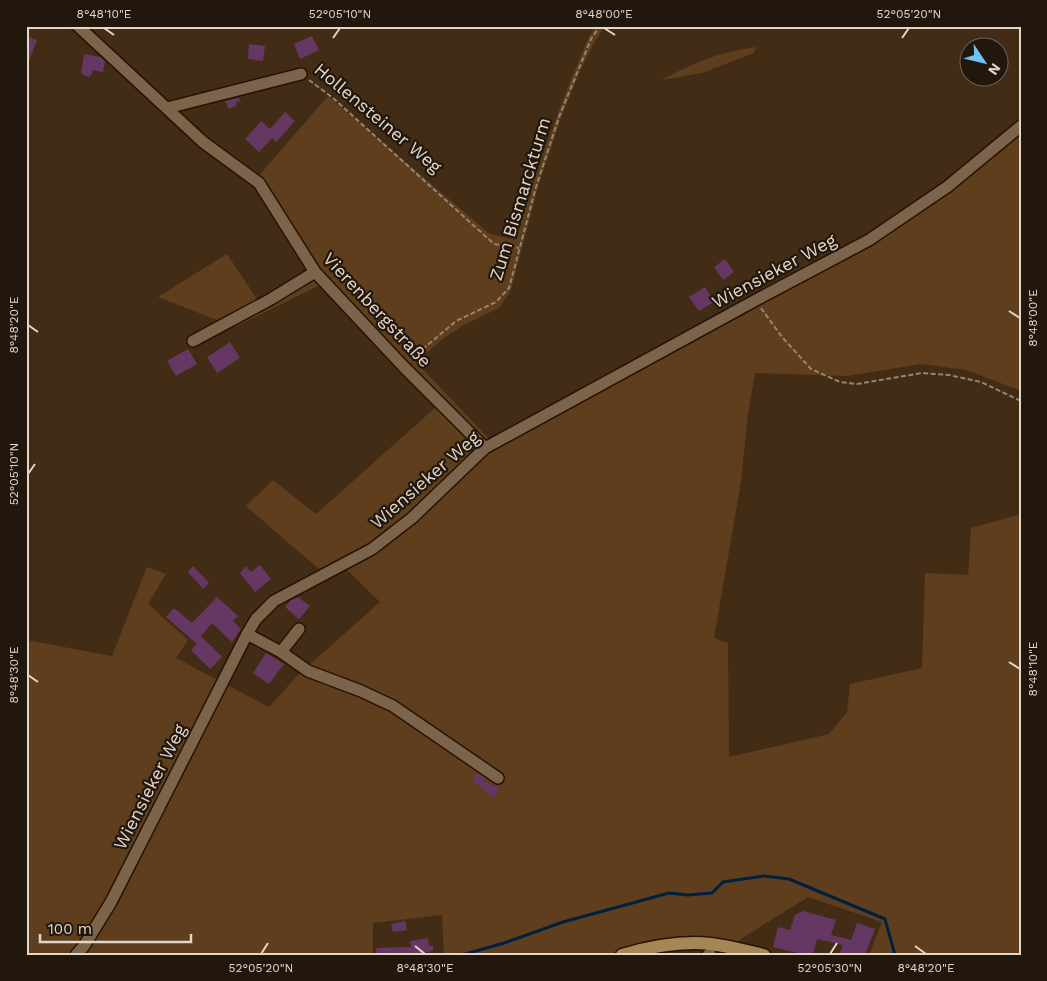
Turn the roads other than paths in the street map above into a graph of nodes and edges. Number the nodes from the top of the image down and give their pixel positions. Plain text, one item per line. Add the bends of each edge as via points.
1 (78, 26) edge
2 (301, 74) road end
3 (167, 108) junction
4 (1021, 126) edge
5 (315, 272) junction
6 (193, 341) dead end
7 (485, 448) junction
8 (299, 629) dead end
9 (246, 634) junction
10 (282, 652) junction
11 (498, 778) dead end
12 (710, 952) edge
13 (76, 955) edge
14 (622, 955) edge
15 (764, 955) edge

1 - 3 street, Vierenbergstraße
2 - 3 street, Hollensteiner Weg
3 - 5 street, Vierenbergstraße via 203,142 259,183
4 - 7 street, Wiensieker Weg via 947,187 869,240
5 - 6 street
5 - 7 street, Vierenbergstraße
7 - 9 street, Wiensieker Weg via 392,534 372,549 274,601
8 - 10 street
9 - 10 street
9 - 13 street, Wiensieker Weg via 112,902
10 - 11 street via 308,671 393,706
12 - 14 main road via 695,943 642,949
12 - 15 main road

